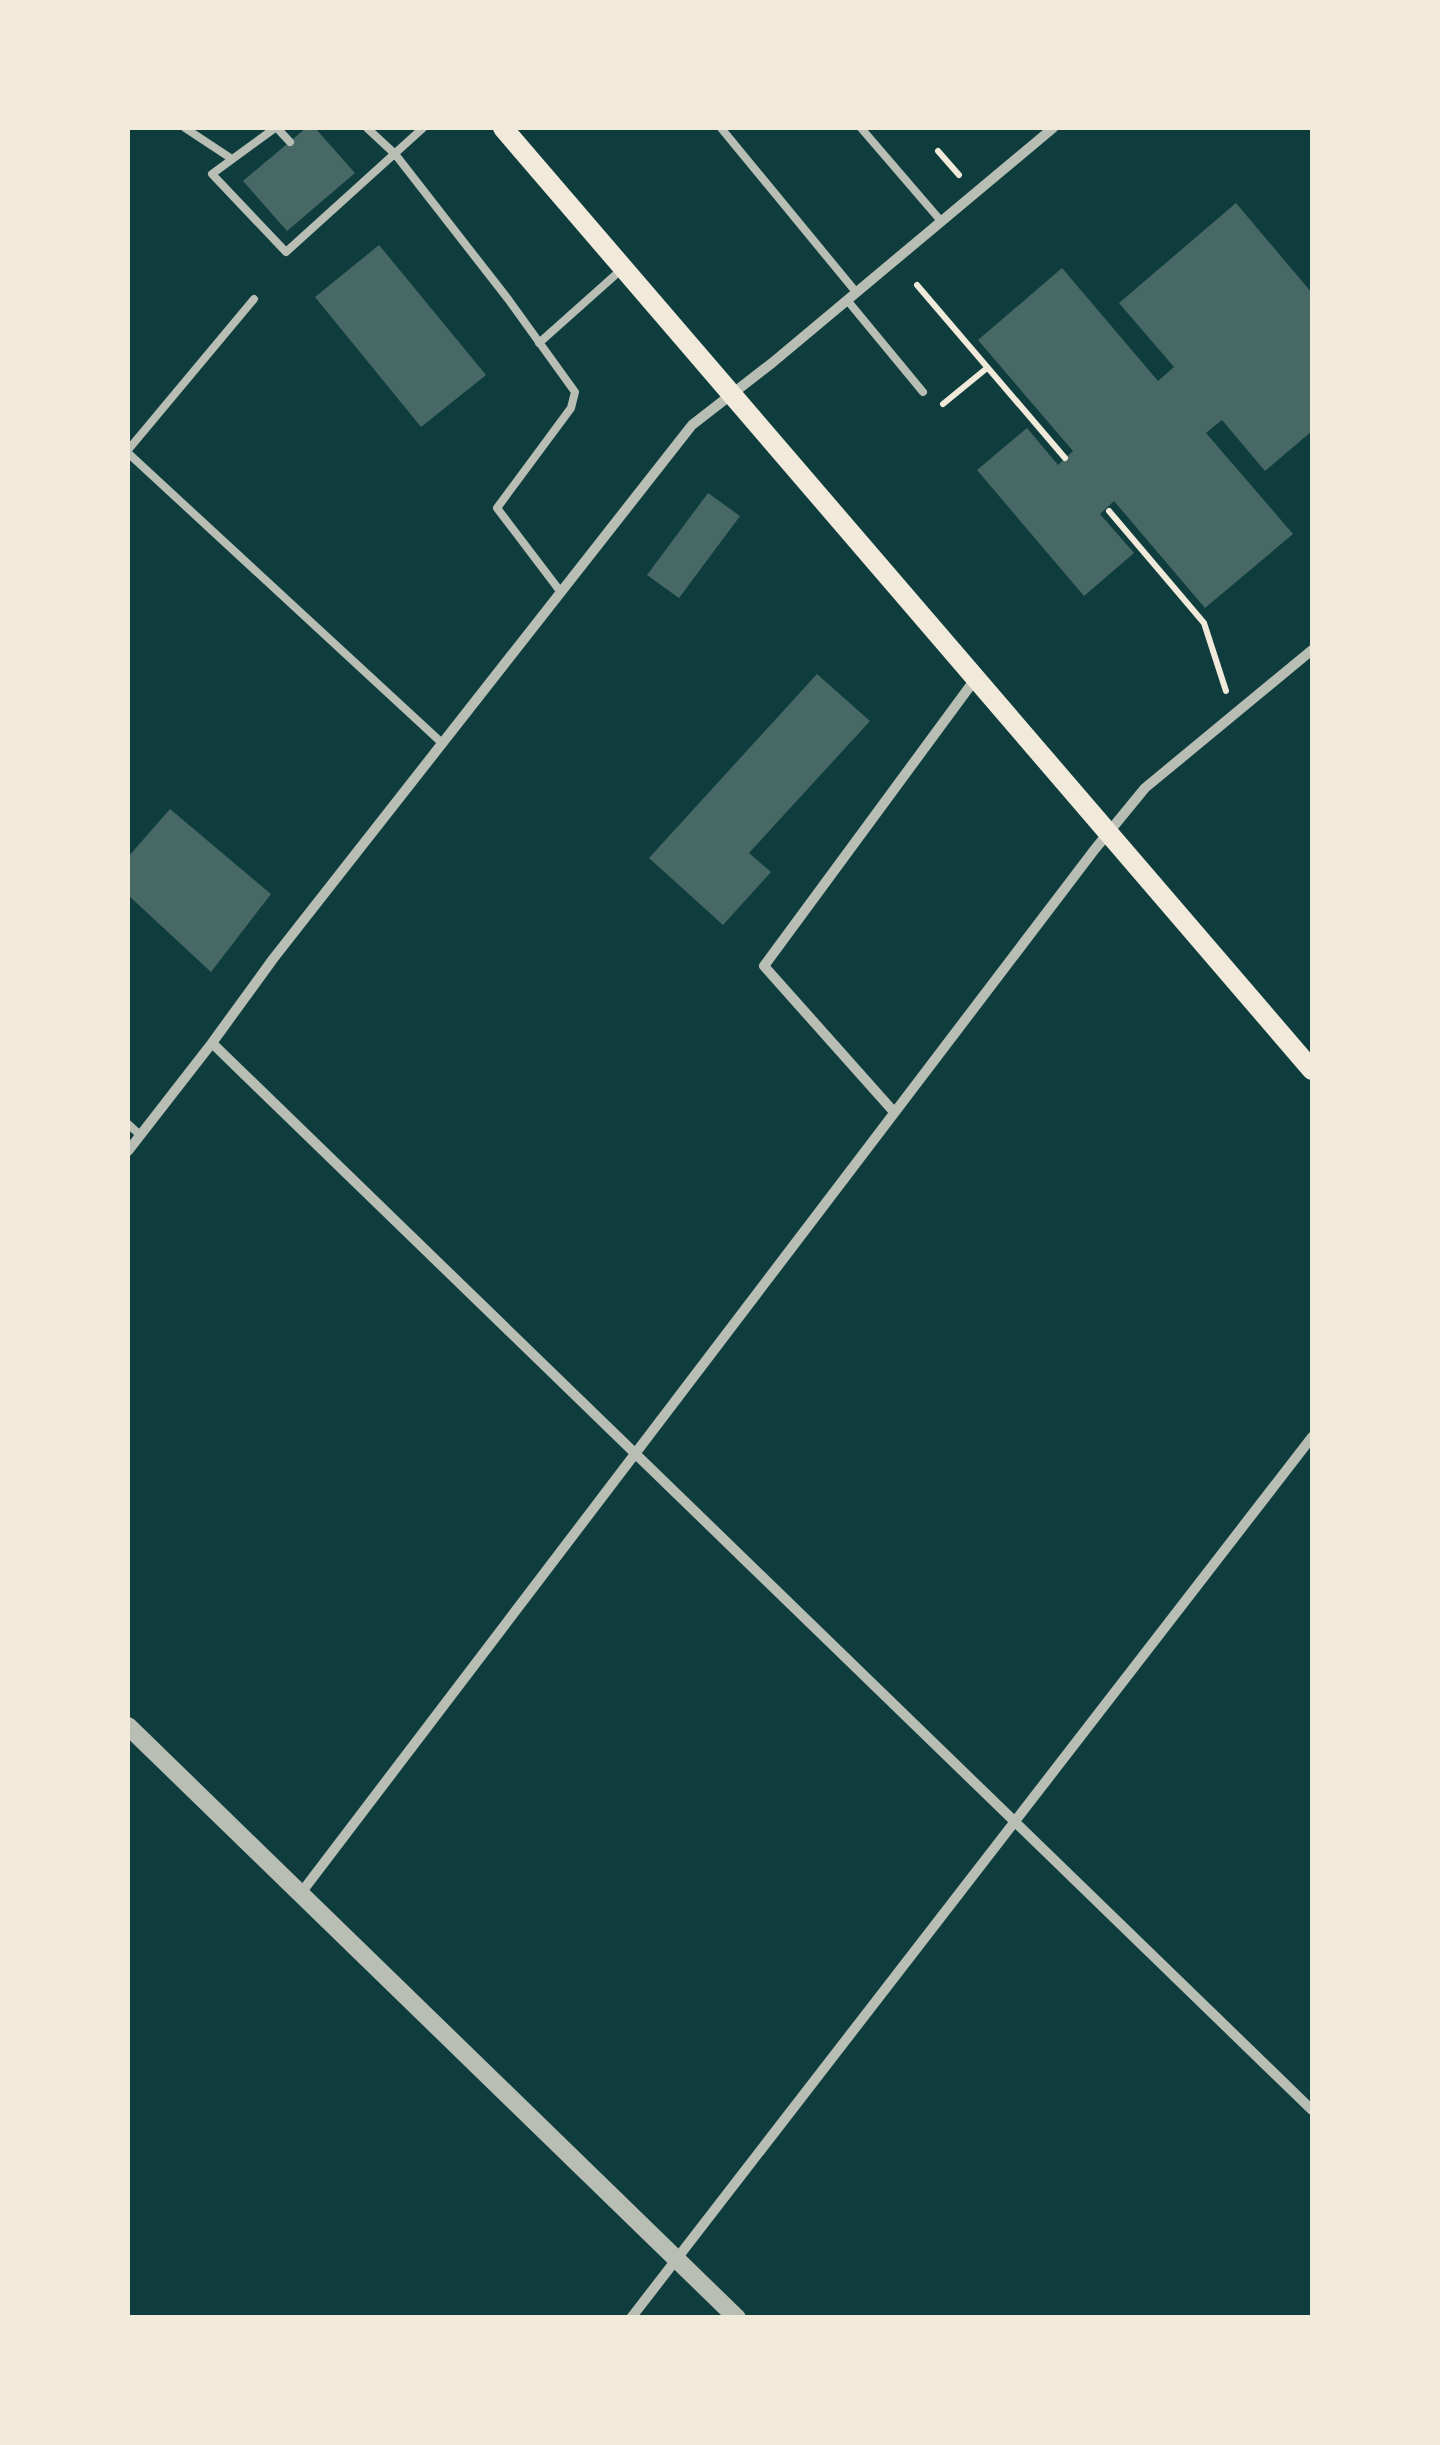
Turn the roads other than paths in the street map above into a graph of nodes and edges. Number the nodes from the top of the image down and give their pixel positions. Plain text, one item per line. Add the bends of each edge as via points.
1 (185, 128) edge
2 (276, 128) edge
3 (367, 128) edge
4 (423, 128) edge
5 (504, 128) edge
6 (526, 128) edge
7 (720, 128) edge
8 (862, 128) edge
9 (1053, 128) edge
10 (290, 142) dead end
11 (394, 154) junction
12 (529, 155) junction
13 (232, 159) junction
14 (330, 194) dead end
15 (340, 203) junction
16 (941, 221) junction
17 (624, 267) junction
18 (851, 296) junction
19 (254, 300) dead end
20 (540, 343) junction
21 (732, 392) junction
22 (923, 392) dead end
23 (128, 452) edge
24 (560, 591) junction
25 (1312, 650) edge
26 (977, 677) junction
27 (442, 743) junction
28 (1109, 831) junction
29 (212, 1043) junction
30 (1312, 1070) edge
31 (894, 1112) junction
32 (128, 1124) edge
33 (140, 1135) junction
34 (128, 1151) edge
35 (1312, 1437) edge
36 (634, 1453) junction
37 (128, 1726) edge
38 (1016, 1821) junction
39 (301, 1893) junction
40 (1312, 2110) edge
41 (676, 2259) junction
42 (631, 2318) edge
43 (737, 2318) edge

1 - 13 lane
2 - 10 lane
2 - 13 lane
3 - 11 lane
4 - 11 lane
5 - 12 main road
6 - 12 main road
7 - 18 lane
8 - 16 lane
9 - 16 street
11 - 15 lane
11 - 20 lane
12 - 17 main road
13 - 15 lane via 212,174 286,252
14 - 15 lane
16 - 18 street
17 - 20 lane
17 - 21 main road
18 - 21 street
18 - 22 lane
19 - 23 lane
20 - 24 lane via 575,392 571,408 497,508
21 - 24 street via 692,425
21 - 26 main road
23 - 27 lane
24 - 27 street
25 - 28 street via 1146,788
26 - 28 main road
26 - 31 street via 764,966
27 - 29 street
28 - 30 main road
28 - 31 street
29 - 33 street
29 - 36 street
31 - 36 street
32 - 33 lane
33 - 34 street
35 - 38 street
36 - 38 street
36 - 39 street
37 - 39 street
38 - 40 street
38 - 41 street
39 - 41 street
41 - 42 street
41 - 43 street

